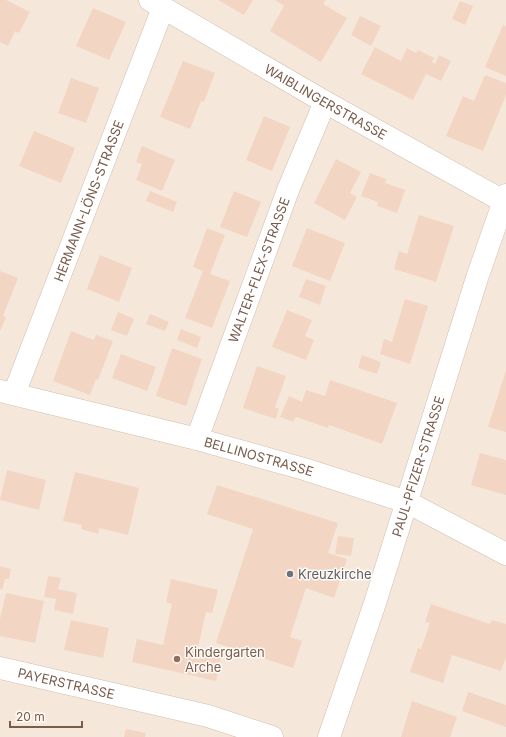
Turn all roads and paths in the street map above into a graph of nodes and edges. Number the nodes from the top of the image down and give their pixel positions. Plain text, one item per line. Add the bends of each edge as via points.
1 (157, 4) edge
2 (325, 102) junction
3 (505, 198) edge
4 (7, 392) edge
5 (197, 439) junction
6 (407, 502) junction
7 (506, 554) edge
8 (0, 668) edge
9 (272, 737) edge
10 (329, 737) edge

1 - 2 street, WAIBLINGERSTRASSE
1 - 4 street, HERMANN-LÖNS-STRASSE
2 - 3 street, WAIBLINGERSTRASSE
2 - 5 street, WALTER-FLEX-STRASSE via 288,190
3 - 6 street, PAUL-PFIZER-STRASSE
4 - 5 street, BELLINOSTRASSE
5 - 6 street, BELLINOSTRASSE via 304,469
6 - 7 street, BELLINOSTRASSE
6 - 10 street, PAUL-PFIZER-STRASSE
8 - 9 street, PAYERSTRASSE via 208,716

